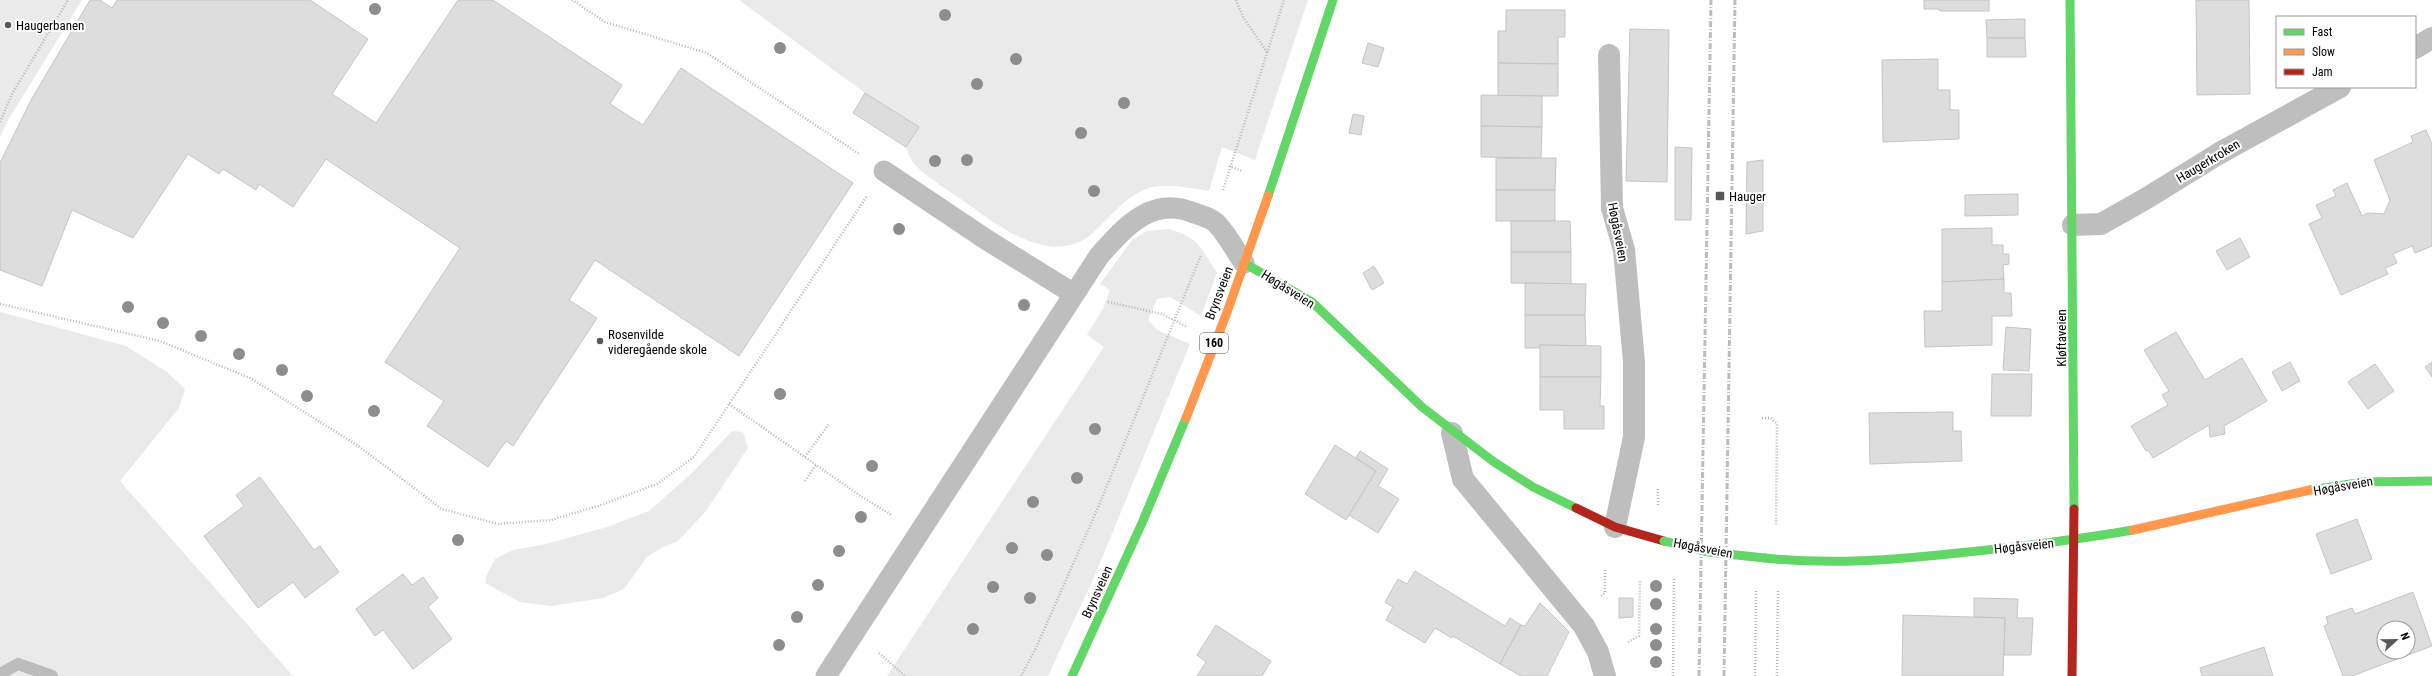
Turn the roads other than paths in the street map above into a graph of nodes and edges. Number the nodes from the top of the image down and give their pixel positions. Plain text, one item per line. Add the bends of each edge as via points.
1 (1333, 0) edge
2 (2070, 0) edge
3 (2432, 38) edge
4 (2416, 47) edge
5 (1609, 55) dead end
6 (2338, 88) edge
7 (884, 171) road end
8 (2073, 225) junction
9 (1244, 263) junction
10 (1074, 294) junction
11 (1452, 432) junction
12 (2432, 481) edge
13 (1615, 527) junction
14 (2073, 540) junction
15 (826, 676) edge
16 (1072, 676) edge
17 (1605, 676) edge
18 (2072, 676) edge

1 - 9 street, Brynsveien / 160
2 - 8 street, Kløftaveien
3 - 4 street
5 - 13 street, Høgåsveien via 1612,208 1624,250 1634,362 1634,437
6 - 8 street, Haugerkroken via 2218,154 2101,224
7 - 10 lane
8 - 14 street, Kløftaveien
9 - 10 lane via 1215,222 1181,207 1166,206 1126,226 1099,256
9 - 11 street, Høgåsveien via 1312,302 1390,378
9 - 16 street, Brynsveien / 160 via 1158,485
10 - 15 lane
11 - 13 street, Høgåsveien via 1533,487
11 - 17 street via 1463,479 1584,626 1598,652
12 - 14 street, Høgåsveien via 2376,480 2342,485 2162,524
13 - 14 street, Høgåsveien, bridge via 1708,552 1811,563 1885,561
14 - 18 street, Kløftaveien

